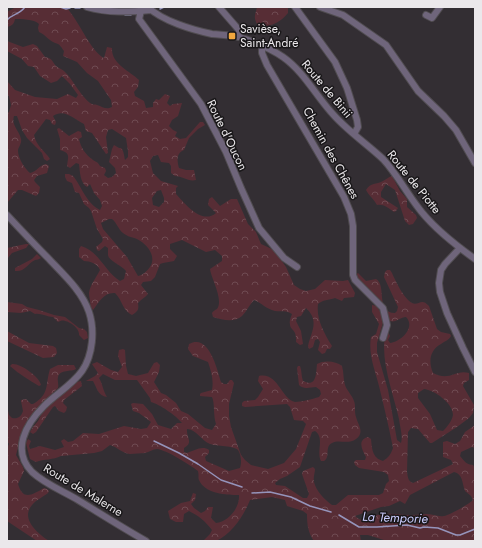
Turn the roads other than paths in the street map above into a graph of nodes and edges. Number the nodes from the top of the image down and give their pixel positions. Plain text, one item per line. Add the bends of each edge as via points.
1 (86, 7) edge
2 (219, 7) edge
3 (294, 7) edge
4 (320, 7) edge
5 (440, 7) edge
6 (150, 8) edge
7 (141, 11) junction
8 (426, 15) dead end
9 (238, 37) junction
10 (262, 45) junction
11 (354, 134) junction
12 (475, 162) edge
13 (7, 215) edge
14 (460, 248) junction
15 (475, 259) edge
16 (297, 267) dead end
17 (383, 338) dead end
18 (475, 372) edge
19 (146, 541) edge

1 - 7 street via 98,10
2 - 9 street via 238,30
3 - 11 street, Route de Binii via 327,50 341,74 358,120
4 - 12 street via 343,15 386,45 418,91 456,130
5 - 8 street via 432,18
6 - 7 street
6 - 9 street, Route de Binii via 193,30
7 - 16 street, Route d'Oucon via 139,19 201,104 226,152 259,228 284,258
9 - 10 street, Route de Binii
10 - 11 street, Route de Binii via 297,69 343,126
10 - 17 street, Chemin des Chênes via 262,53 267,64 349,208 353,226 353,275 383,308 387,325
11 - 14 street, Route de Piotte via 383,159 418,207
13 - 19 street, Route de Malerne via 82,298 89,313 92,334 89,357 82,371 44,406 27,429 21,447 24,462 38,478
14 - 15 street, Route de Piotte
14 - 18 street via 440,273 440,292 447,313

